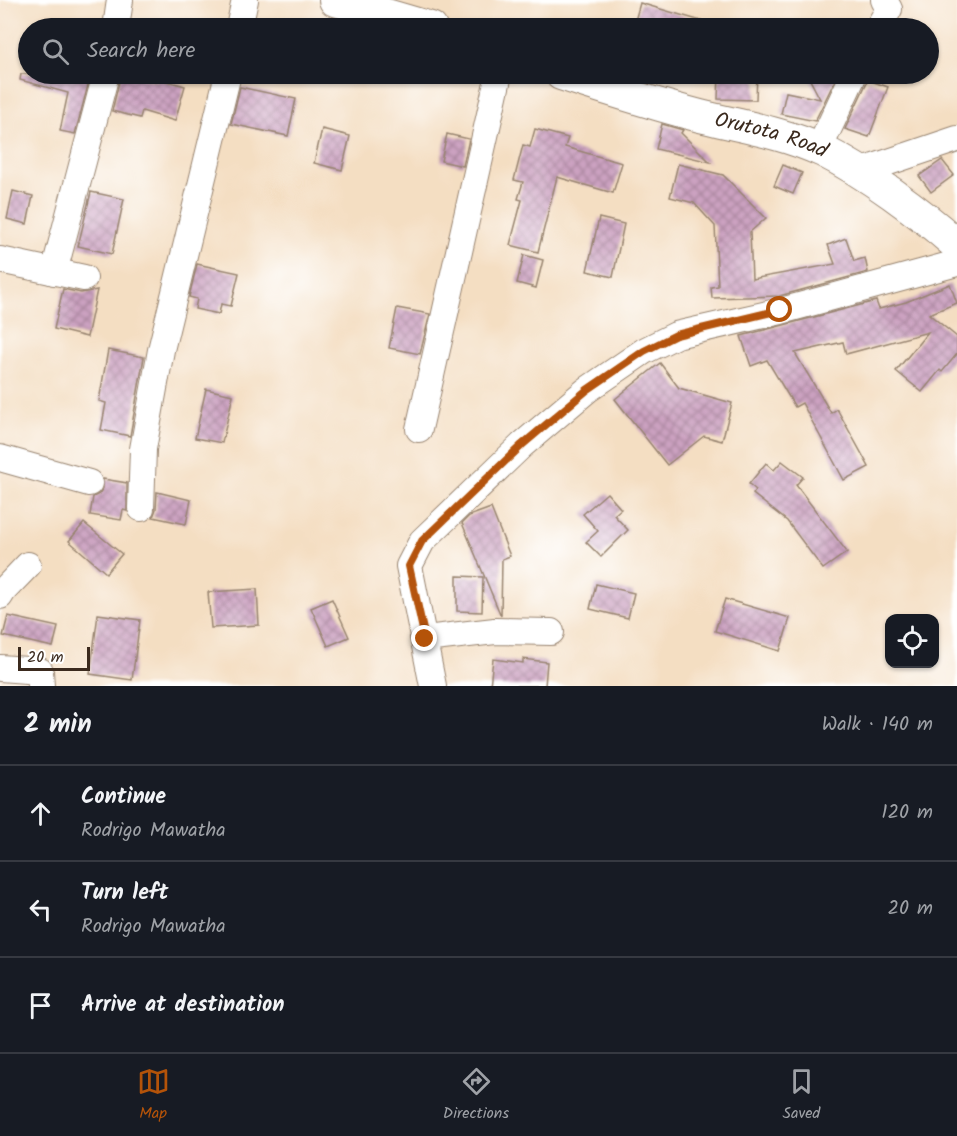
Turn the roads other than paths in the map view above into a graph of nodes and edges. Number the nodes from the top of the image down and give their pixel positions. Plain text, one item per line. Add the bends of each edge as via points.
1 (120, 0) edge
2 (245, 0) edge
3 (335, 0) edge
4 (884, 0) edge
5 (117, 18) edge
6 (241, 18) edge
7 (397, 18) edge
8 (884, 18) edge
9 (103, 84) edge
10 (226, 84) edge
11 (497, 84) edge
12 (591, 84) edge
13 (849, 84) edge
14 (957, 139) edge
15 (819, 149) junction
16 (858, 172) junction
17 (957, 245) edge
18 (0, 260) edge
19 (957, 263) edge
20 (54, 272) junction
21 (84, 278) dead end
22 (419, 429) dead end
23 (0, 458) edge
24 (89, 483) dead end
25 (141, 508) dead end
26 (28, 565) dead end
27 (0, 597) edge
28 (551, 632) dead end
29 (425, 639) junction
30 (3, 663) edge
31 (41, 686) edge
32 (433, 686) edge

1 - 5 street
2 - 6 street
3 - 7 main road
4 - 8 street via 889,9
9 - 20 street
10 - 25 street via 161,350 143,449
11 - 22 street
12 - 15 main road, Orutota Road
13 - 15 street
14 - 16 street
15 - 16 main road, Orutota Road
16 - 17 main road, Orutota Road
18 - 20 street
19 - 29 street via 676,335 644,351 587,390 522,445 422,541 409,566
20 - 21 street
23 - 24 street
26 - 27 street
28 - 29 street via 495,631
29 - 32 street
30 - 31 street via 40,671

